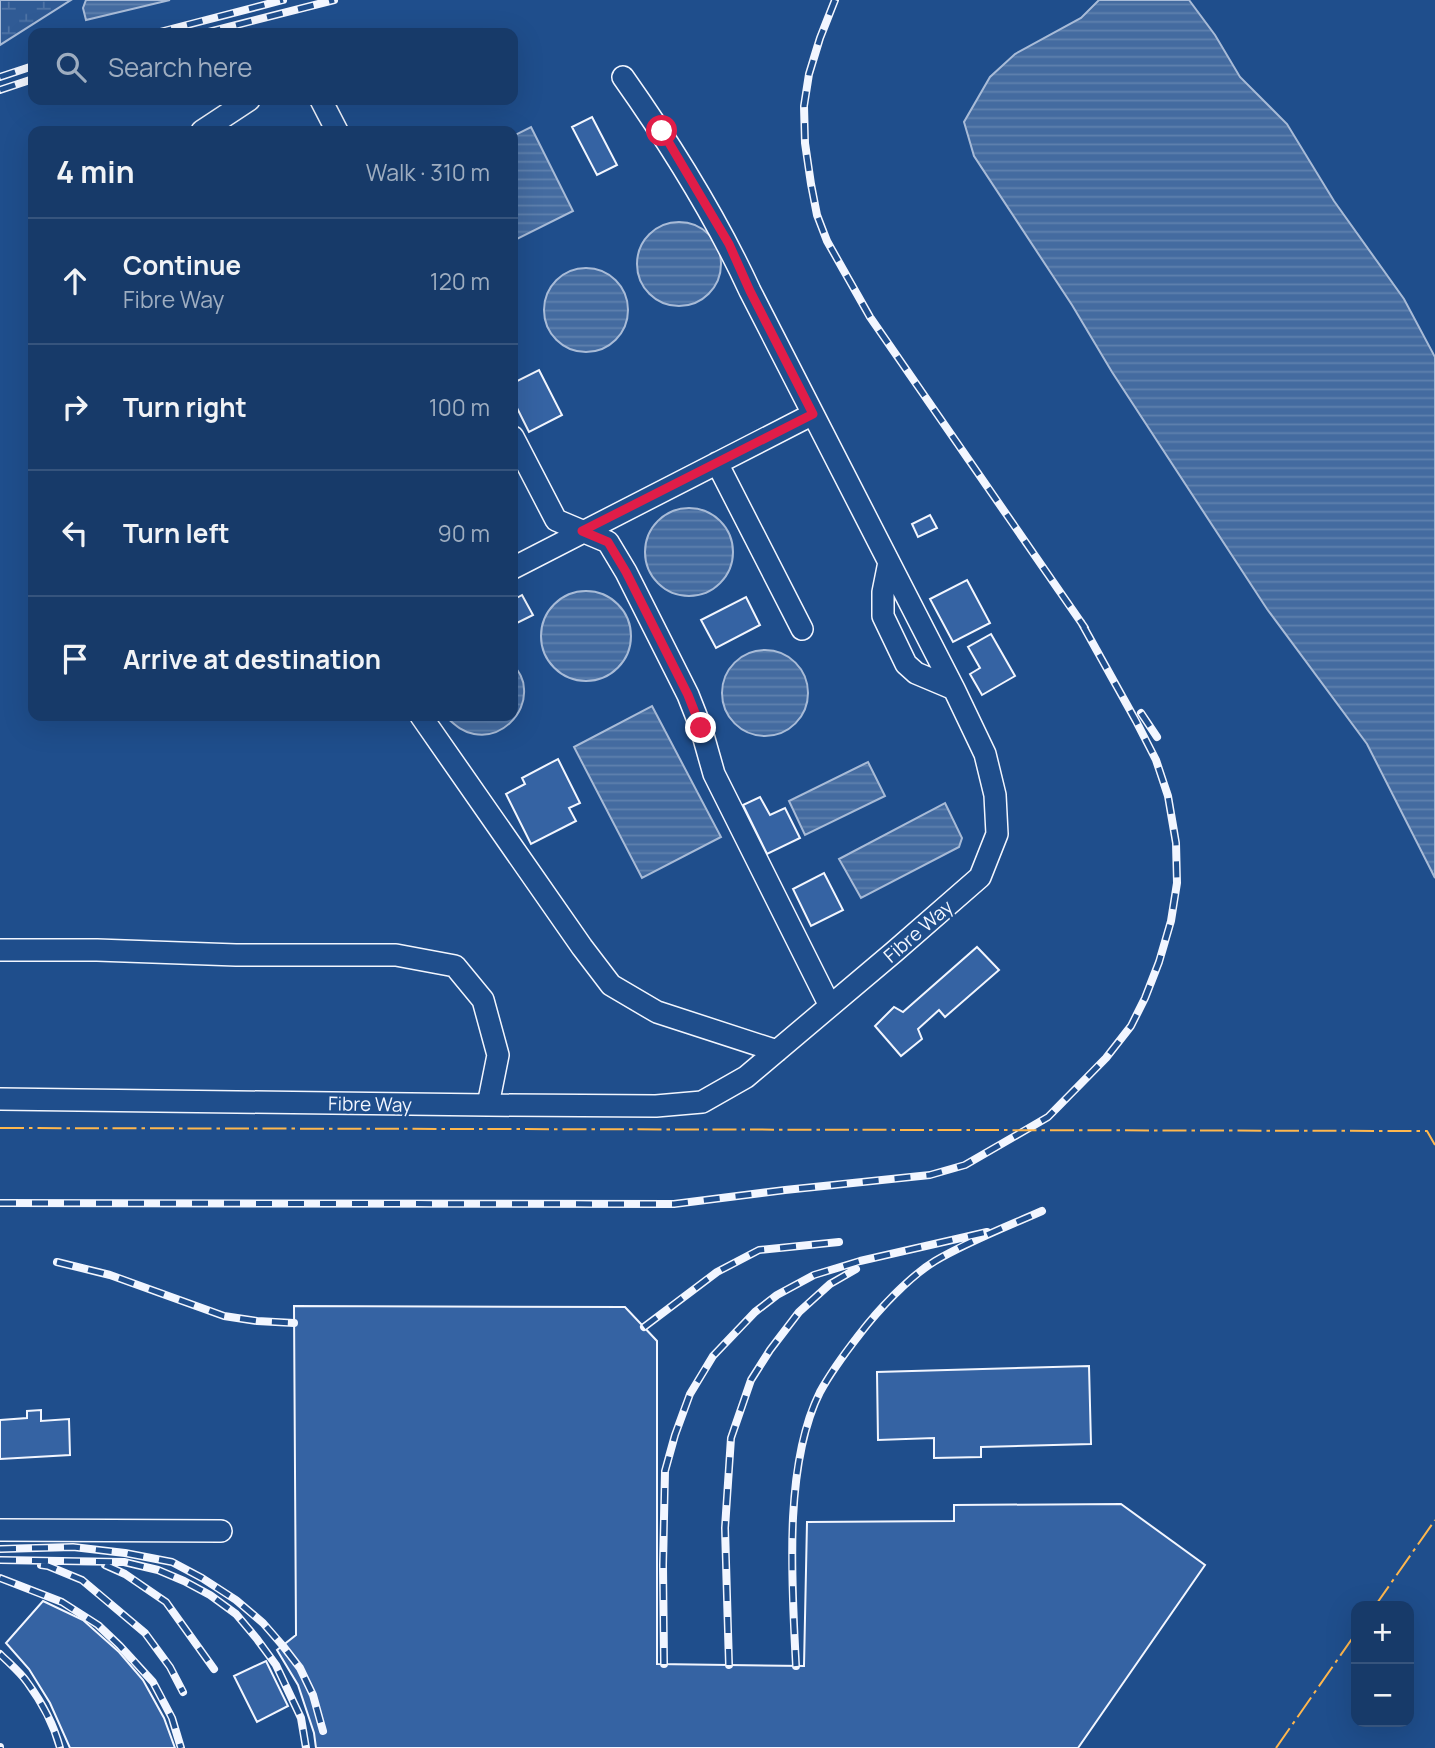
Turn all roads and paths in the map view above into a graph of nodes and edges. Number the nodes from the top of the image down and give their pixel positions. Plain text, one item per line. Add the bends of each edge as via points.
1 (623, 77) dead end
2 (241, 105) edge
3 (324, 105) edge
4 (210, 126) edge
5 (334, 126) edge
6 (813, 414) junction
7 (518, 448) edge
8 (717, 463) junction
9 (582, 531) junction
10 (889, 562) junction
11 (518, 565) edge
12 (802, 629) dead end
13 (954, 689) junction
14 (424, 721) edge
15 (0, 950) edge
16 (830, 1006) junction
17 (777, 1051) junction
18 (0, 1098) edge
19 (488, 1105) junction
20 (0, 1530) edge
21 (221, 1531) dead end

1 - 6 lane, Fibre Way via 662,131 729,244
2 - 4 lane
3 - 5 lane
6 - 8 lane
6 - 10 lane, Fibre Way
7 - 9 lane via 556,520
8 - 9 lane
8 - 12 lane
9 - 11 lane
9 - 16 lane via 608,542 626,572 688,695 714,774
10 - 13 lane, Fibre Way
10 - 13 lane via 883,616 906,664
13 - 16 lane, Fibre Way via 985,754 995,795 997,834 980,877
14 - 17 lane via 611,985 657,1012
15 - 19 lane via 396,955 455,966 483,1000 498,1055
16 - 17 lane, Fibre Way
17 - 19 lane, Fibre Way via 746,1077 702,1102
18 - 19 lane, Fibre Way
20 - 21 lane

